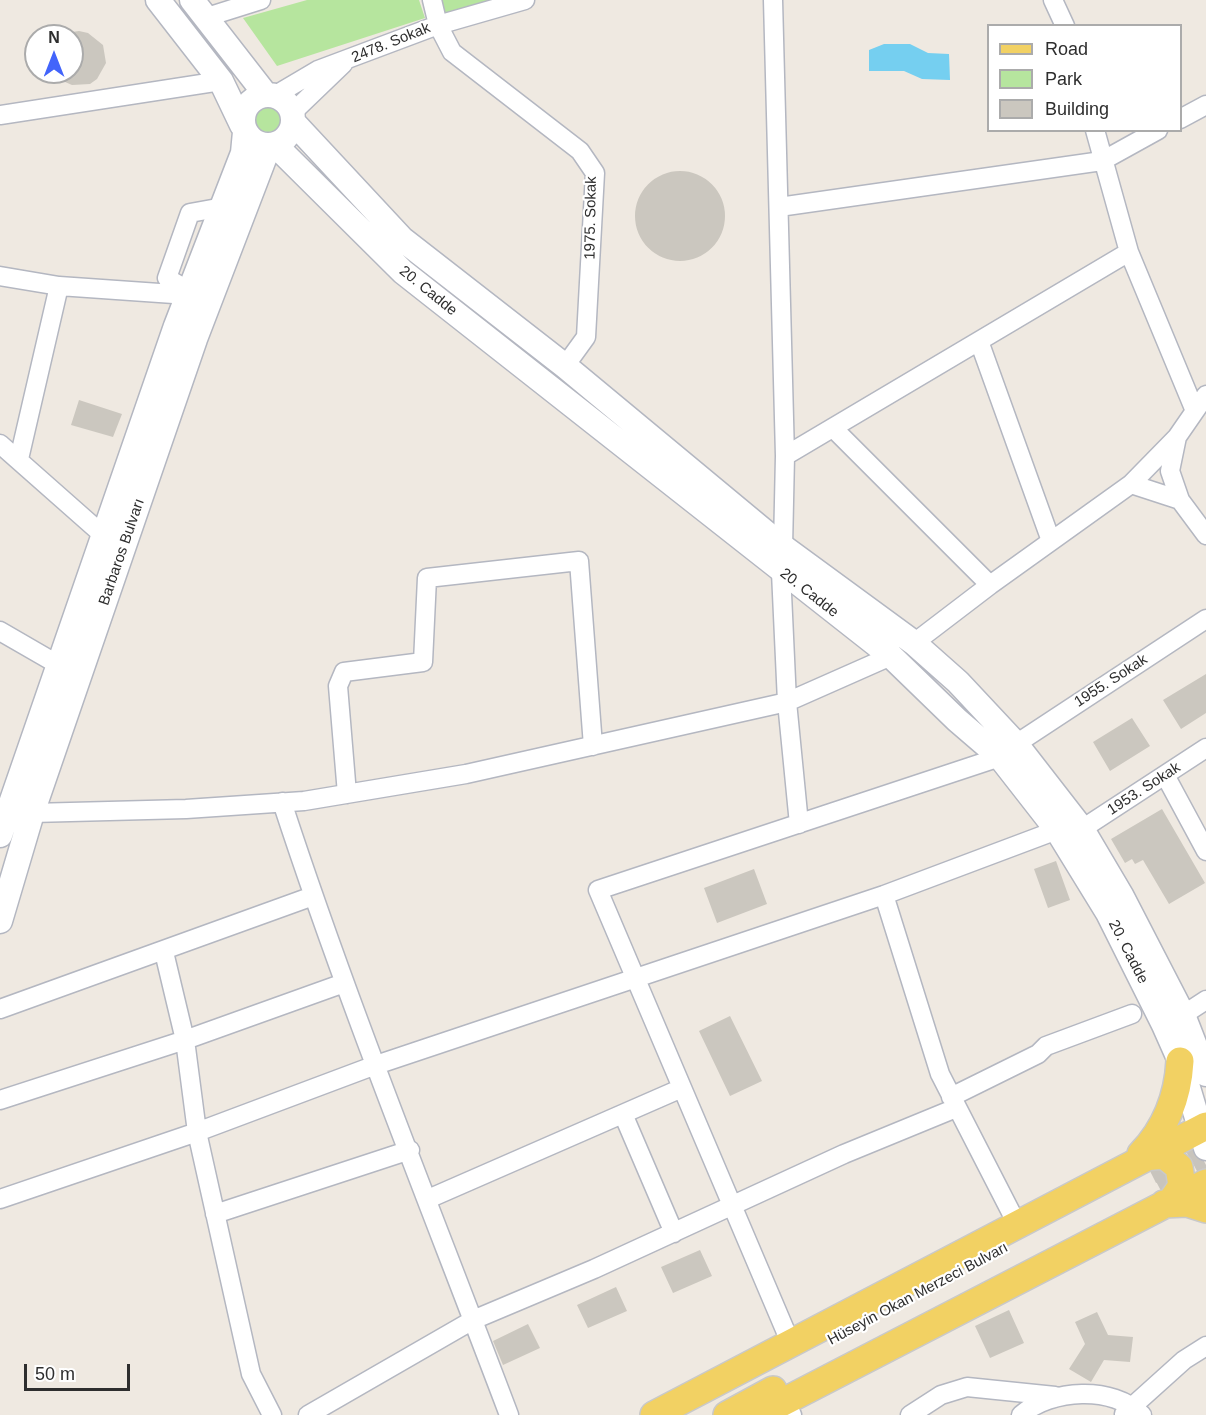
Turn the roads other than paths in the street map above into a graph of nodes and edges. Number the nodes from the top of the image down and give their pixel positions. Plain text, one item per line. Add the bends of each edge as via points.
1 (158, 0) edge
2 (260, 0) edge
3 (432, 0) edge
4 (525, 0) edge
5 (773, 0) edge
6 (1053, 0) edge
7 (200, 8) edge
8 (1064, 24) edge
9 (438, 25) junction
10 (344, 62) junction
11 (221, 81) junction
12 (270, 95) junction
13 (1206, 105) edge
14 (0, 115) edge
15 (293, 117) junction
16 (1182, 118) edge
17 (244, 128) junction
18 (1095, 132) edge
19 (1154, 132) edge
20 (272, 146) junction
21 (1102, 161) junction
22 (312, 184) junction
23 (255, 188) junction
24 (779, 207) junction
25 (1129, 252) junction
26 (0, 276) edge
27 (59, 286) junction
28 (189, 293) junction
29 (980, 341) junction
30 (564, 366) junction
31 (1201, 403) edge
32 (834, 429) junction
33 (1178, 437) junction
34 (0, 444) edge
35 (785, 456) junction
36 (19, 459) junction
37 (1131, 484) junction
38 (1180, 500) junction
39 (1203, 525) edge
40 (102, 535) junction
41 (1051, 541) junction
42 (783, 547) junction
43 (782, 572) junction
44 (990, 585) junction
45 (1206, 619) edge
46 (0, 631) edge
47 (914, 643) junction
48 (891, 656) junction
49 (57, 664) junction
50 (787, 702) junction
51 (593, 746) junction
52 (1206, 748) edge
53 (1008, 750) junction
54 (1165, 775) junction
55 (347, 794) junction
56 (282, 802) junction
57 (32, 813) junction
58 (799, 824) junction
59 (2, 825) edge
60 (1083, 829) junction
61 (1057, 830) junction
62 (1206, 851) edge
63 (884, 895) junction
64 (313, 896) junction
65 (0, 921) edge
66 (164, 952) junction
67 (633, 977) junction
68 (344, 983) junction
69 (1206, 1000) edge
70 (0, 1009) edge
71 (1132, 1014) dead end
72 (1183, 1015) junction
73 (184, 1040) junction
74 (1194, 1057) edge
75 (373, 1066) junction
76 (1206, 1074) edge
77 (682, 1088) junction
78 (0, 1100) edge
79 (953, 1103) junction
80 (623, 1114) junction
81 (197, 1132) junction
82 (1204, 1134) edge
83 (410, 1150) junction
84 (1152, 1182) junction
85 (1206, 1183) edge
86 (0, 1199) edge
87 (428, 1199) junction
88 (734, 1206) junction
89 (1206, 1209) edge
90 (216, 1214) junction
91 (1017, 1226) junction
92 (674, 1233) junction
93 (473, 1320) junction
94 (791, 1344) junction
95 (1206, 1346) edge
96 (1055, 1396) junction
97 (1132, 1412) edge
98 (273, 1415) edge
99 (308, 1415) edge
100 (509, 1415) edge
101 (654, 1415) edge
102 (684, 1415) edge
103 (727, 1415) edge
104 (758, 1415) edge
105 (910, 1415) edge
106 (1021, 1415) edge

1 - 11 street
2 - 7 street
3 - 9 street, 2478. Sokak
4 - 9 street, 2478. Sokak
5 - 24 street
6 - 8 street
7 - 12 street
9 - 10 street, 2478. Sokak
9 - 30 street, 1975. Sokak via 452,52 580,151 595,173 586,337
10 - 12 street, 2478. Sokak
10 - 15 street, 2478. Sokak
11 - 14 street
11 - 17 street
12 - 15 street via 282,99
12 - 17 street via 258,97 245,108
13 - 16 street
15 - 20 street via 285,140
15 - 30 street, 20. Cadde via 402,239
17 - 20 street via 257,144
17 - 28 street, Barbaros Bulvarı via 243,153
18 - 21 street
19 - 21 street
20 - 22 street, 20. Cadde
20 - 23 street, Barbaros Bulvarı
21 - 24 street
21 - 25 street
22 - 23 street via 280,173
22 - 43 street, 20. Cadde via 403,272
23 - 57 street, Barbaros Bulvarı via 195,339
24 - 35 street
25 - 29 street
25 - 31 street
26 - 27 street
27 - 28 street
27 - 36 street
28 - 40 street, Barbaros Bulvarı
29 - 32 street
29 - 41 street
30 - 42 street, 20. Cadde
31 - 33 street
32 - 35 street
32 - 44 street
33 - 37 street
33 - 38 street via 1170,471
34 - 36 street
35 - 42 street
36 - 40 street
37 - 38 street
37 - 41 street
38 - 39 street
40 - 49 street, Barbaros Bulvarı
41 - 44 street
42 - 47 street, 20. Cadde
43 - 48 street, 20. Cadde
43 - 50 street
44 - 47 street
45 - 53 street, 1955. Sokak
46 - 49 street
47 - 53 street, 20. Cadde via 958,682
48 - 50 street
48 - 53 street, 20. Cadde via 957,720
49 - 59 street, Barbaros Bulvarı
50 - 51 street
50 - 58 street
51 - 55 street via 466,774
51 - 55 street via 579,561 427,578 423,662 344,672 338,686
52 - 54 street, 1953. Sokak
53 - 58 street, 1955. Sokak
53 - 60 street, 20. Cadde
53 - 61 street, 20. Cadde
54 - 60 street, 1953. Sokak
54 - 62 street
55 - 56 street
56 - 57 street
56 - 64 street
57 - 65 street, Barbaros Bulvarı
58 - 67 street, 1955. Sokak via 598,890
60 - 72 street, 20. Cadde via 1122,895
61 - 63 street
61 - 74 street, 20. Cadde
63 - 67 street
63 - 79 street via 940,1074
64 - 66 street
64 - 68 street
66 - 70 street
66 - 73 street
67 - 75 street
67 - 77 street
68 - 73 street
68 - 75 street
69 - 72 street
71 - 79 street via 1046,1046
72 - 74 street, 20. Cadde
73 - 78 street
73 - 81 street
74 - 76 street, 20. Cadde
74 - 82 street, 20. Cadde
74 - 84 main road via 1164,1125 1148,1147
75 - 81 street
75 - 83 street
77 - 80 street
77 - 88 street
79 - 88 street
79 - 91 street
80 - 87 street
80 - 92 street
81 - 86 street
81 - 90 street
82 - 84 main road
83 - 87 street
83 - 90 street
84 - 85 main road
84 - 89 main road via 1176,1202
84 - 91 main road
84 - 102 main road, Hüseyin Okan Merzeci Bulvarı
84 - 103 main road, Hüseyin Okan Merzeci Bulvarı
84 - 104 main road
87 - 93 street
88 - 92 street
88 - 94 street
90 - 98 street via 251,1374
91 - 94 main road
92 - 93 street
93 - 99 street
93 - 100 street
94 - 101 main road
95 - 97 street via 1184,1360
96 - 97 street via 1102,1396
96 - 105 street via 967,1387 941,1395
96 - 106 street

